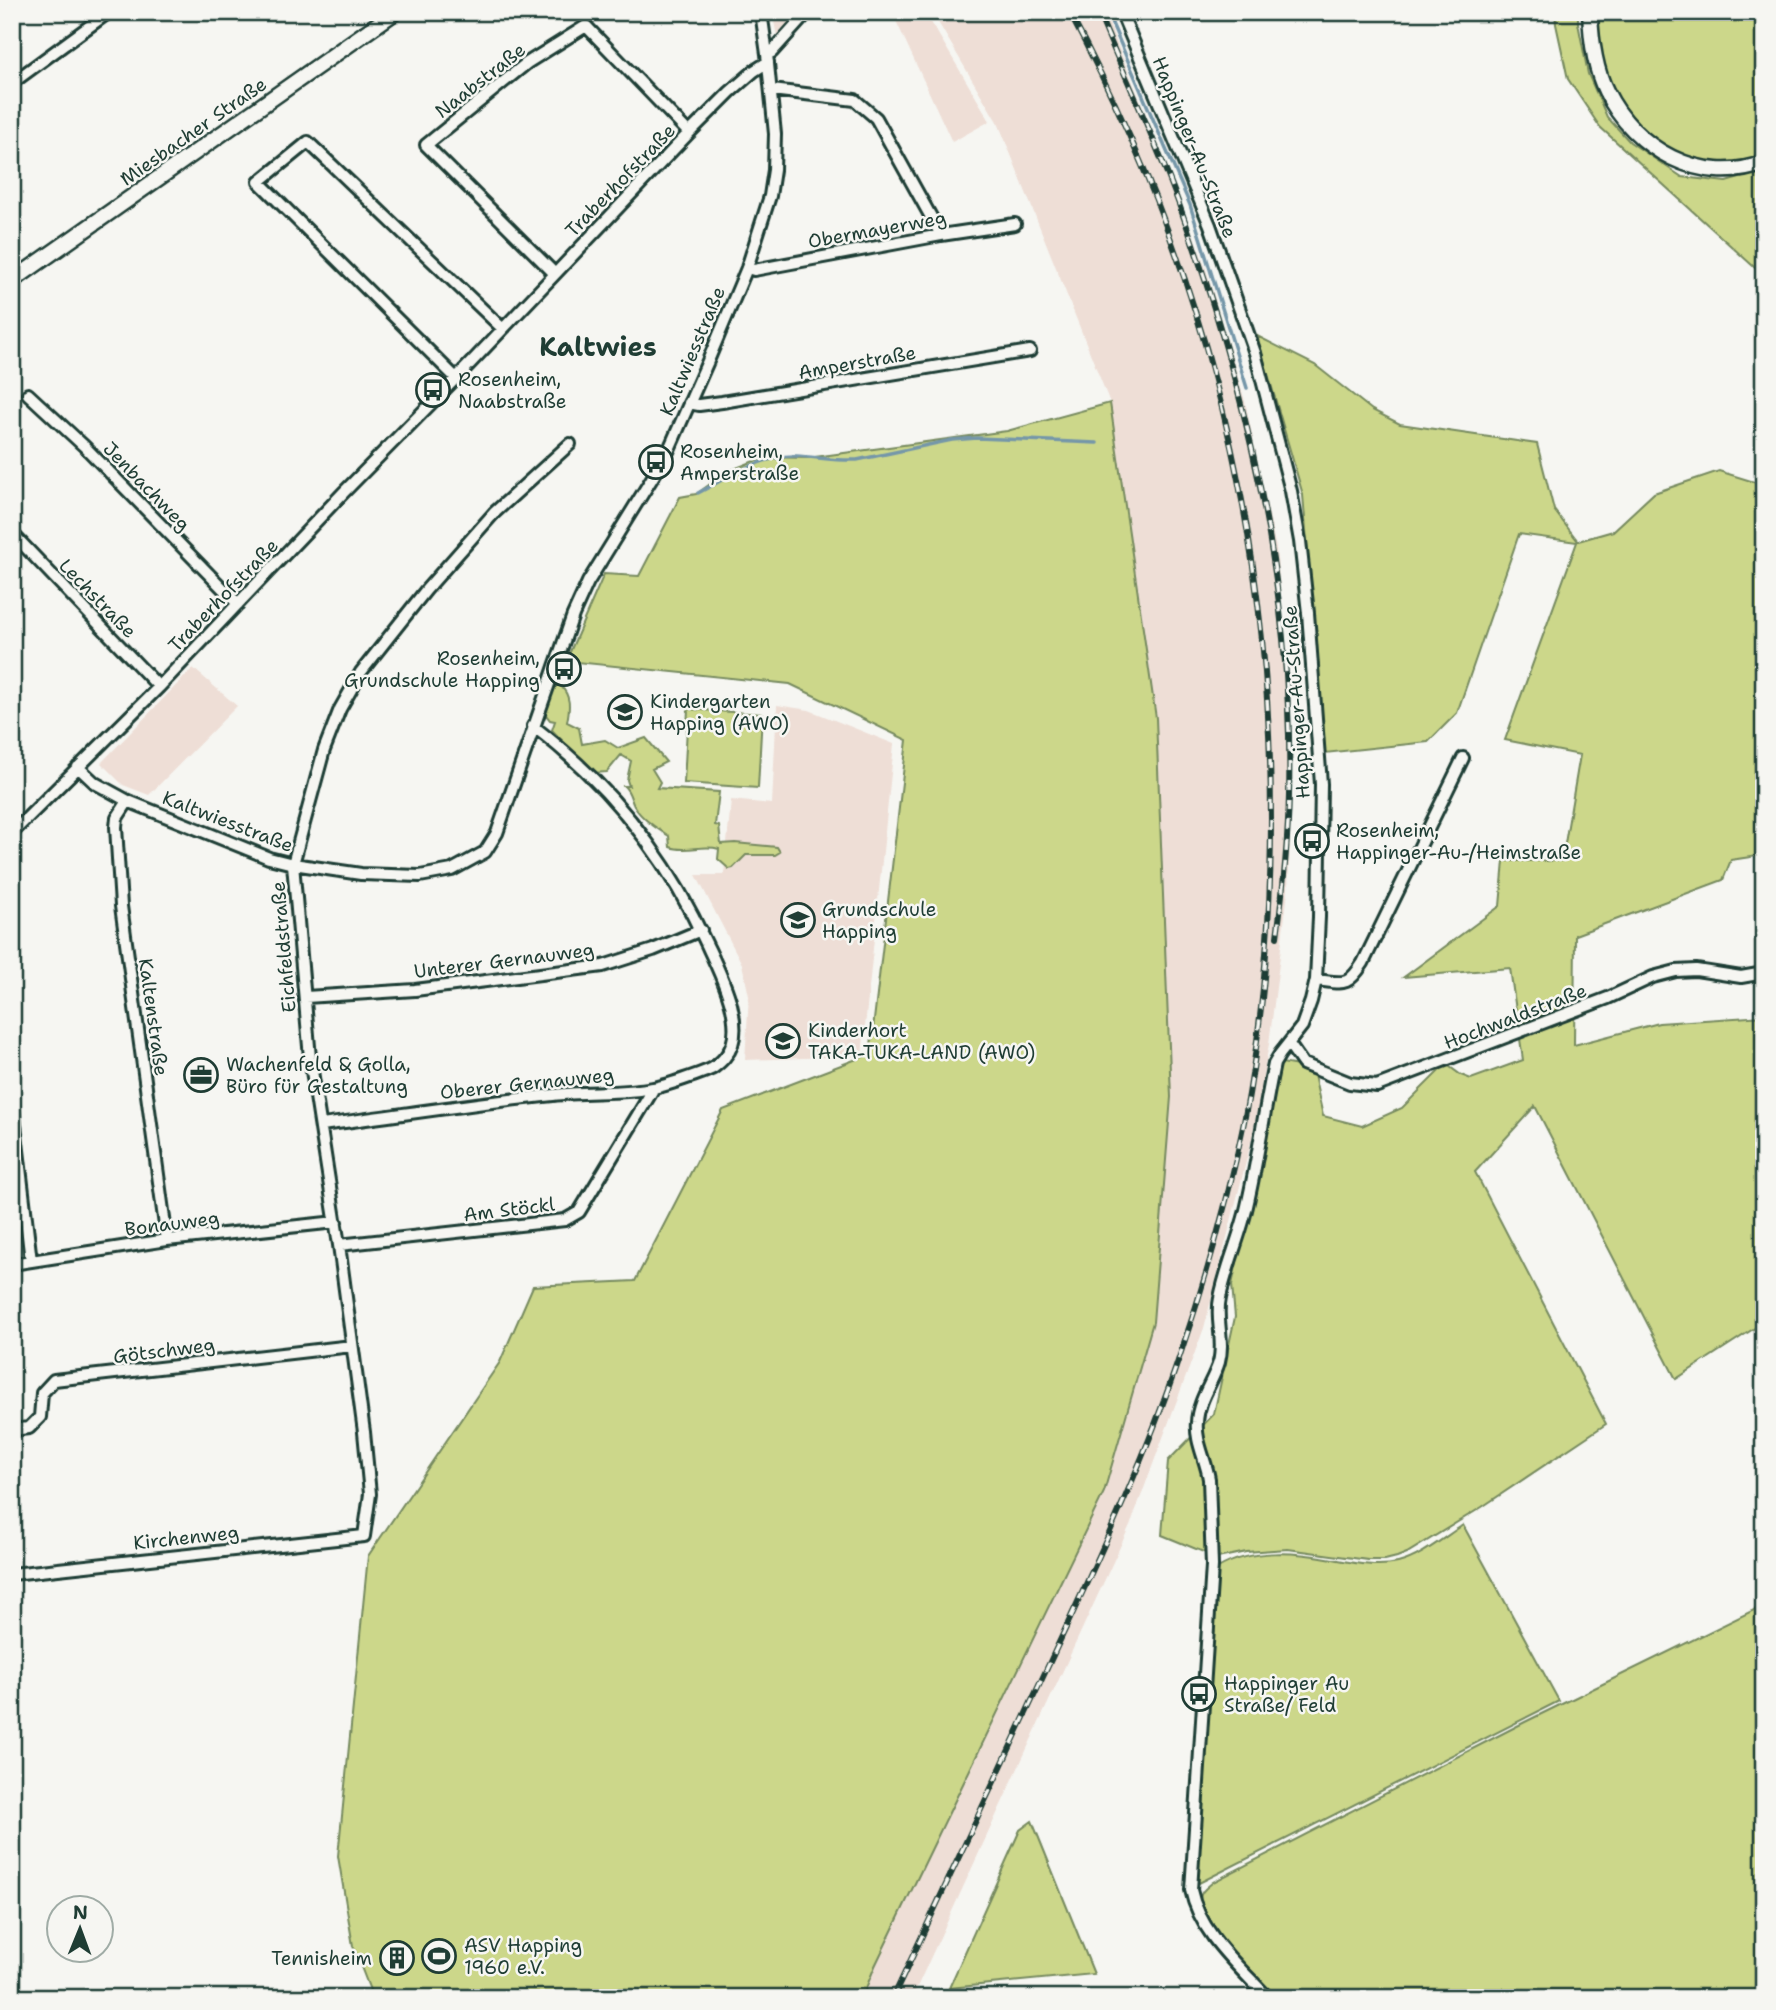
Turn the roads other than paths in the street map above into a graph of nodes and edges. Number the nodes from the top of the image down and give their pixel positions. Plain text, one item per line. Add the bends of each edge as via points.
1 (109, 12) edge
2 (395, 12) edge
3 (761, 12) edge
4 (808, 12) edge
5 (1121, 12) edge
6 (1590, 12) edge
7 (768, 58) junction
8 (12, 83) edge
9 (772, 90) junction
10 (689, 133) junction
11 (1764, 163) edge
12 (1015, 224) dead end
13 (941, 235) junction
14 (747, 268) junction
15 (555, 274) junction
16 (12, 281) edge
17 (503, 329) junction
18 (1030, 351) dead end
19 (456, 379) junction
20 (28, 394) dead end
21 (689, 403) junction
22 (570, 444) dead end
23 (12, 533) edge
24 (238, 604) junction
25 (159, 687) junction
26 (533, 726) junction
27 (1463, 758) dead end
28 (78, 767) junction
29 (128, 801) junction
30 (12, 833) edge
31 (293, 864) junction
32 (701, 930) junction
33 (1764, 973) edge
34 (1316, 980) junction
35 (306, 997) junction
36 (1289, 1044) junction
37 (654, 1088) junction
38 (12, 1099) edge
39 (322, 1125) junction
40 (336, 1222) junction
41 (167, 1240) junction
42 (339, 1245) junction
43 (31, 1261) junction
44 (12, 1264) edge
45 (352, 1346) junction
46 (12, 1430) edge
47 (364, 1536) joint
48 (12, 1574) edge
49 (1268, 1998) edge

1 - 8 street
2 - 16 main road, Miesbacher Straße
3 - 7 street, Kaltwiesstraße
4 - 7 street, Traberhofstraße
5 - 34 street, Happinger-Au-Straße via 1210,225 1255,354 1291,491 1308,613 1321,784
6 - 11 main road via 1593,51 1605,90 1640,137 1663,154 1697,167 1728,170
7 - 9 street, Kaltwiesstraße
7 - 10 street, Traberhofstraße
9 - 13 street via 855,100 876,118
9 - 14 street, Kaltwiesstraße via 774,170
10 - 15 street, Traberhofstraße
10 - 15 street, Naabstraße via 586,26 527,63 426,145
12 - 13 street, Obermayerweg
13 - 14 street, Obermayerweg
14 - 21 street, Kaltwiesstraße
15 - 17 street, Traberhofstraße
17 - 19 street, Traberhofstraße
17 - 19 street via 308,142 258,182
18 - 21 street, Amperstraße via 722,402
19 - 24 street, Traberhofstraße
20 - 24 street, Jenbachweg
21 - 26 street, Kaltwiesstraße via 667,454 578,604
22 - 31 street, Eichfeldstraße via 494,513 361,672 324,750
23 - 25 street, Lechstraße
24 - 25 street, Traberhofstraße
25 - 28 street, Traberhofstraße
26 - 31 street, Kaltwiesstraße via 497,833 485,852 452,870 420,876 361,874
26 - 32 street, Oberer Gernauweg via 596,780 637,827 672,876
27 - 34 street via 1354,978 1340,983
28 - 29 street, Kaltwiesstraße via 95,783
28 - 30 street, Traberhofstraße
29 - 31 street, Kaltwiesstraße
29 - 41 street, Kaltenstraße via 116,828 121,906
31 - 35 street, Eichfeldstraße
32 - 35 street, Unterer Gernauweg via 603,966 415,990
32 - 37 street, Oberer Gernauweg via 729,993 733,1037 727,1056 712,1069
33 - 36 street, Hochwaldstraße via 1741,977 1696,970 1653,977 1377,1086 1350,1083 1303,1063
34 - 36 street, Happinger-Au-Straße via 1302,1026
35 - 39 street, Eichfeldstraße via 310,1058
36 - 49 street, Happinger-Au-Straße via 1275,1064 1247,1207 1220,1297 1219,1362 1196,1423 1209,1479 1212,1566 1191,1890 1203,1923
37 - 39 street, Oberer Gernauweg via 555,1094
37 - 42 street, Am Stöckl via 579,1212 565,1220
38 - 43 street
39 - 40 street, Eichfeldstraße
40 - 41 street, Bonauweg
40 - 42 street, Eichfeldstraße
41 - 43 street, Bonauweg
42 - 45 street, Eichfeldstraße
43 - 44 street, Bonauweg
45 - 46 street, Götschweg via 54,1380 42,1393 40,1417 29,1428
45 - 47 street, Eichfeldstraße via 370,1494
47 - 48 street, Kirchenweg

